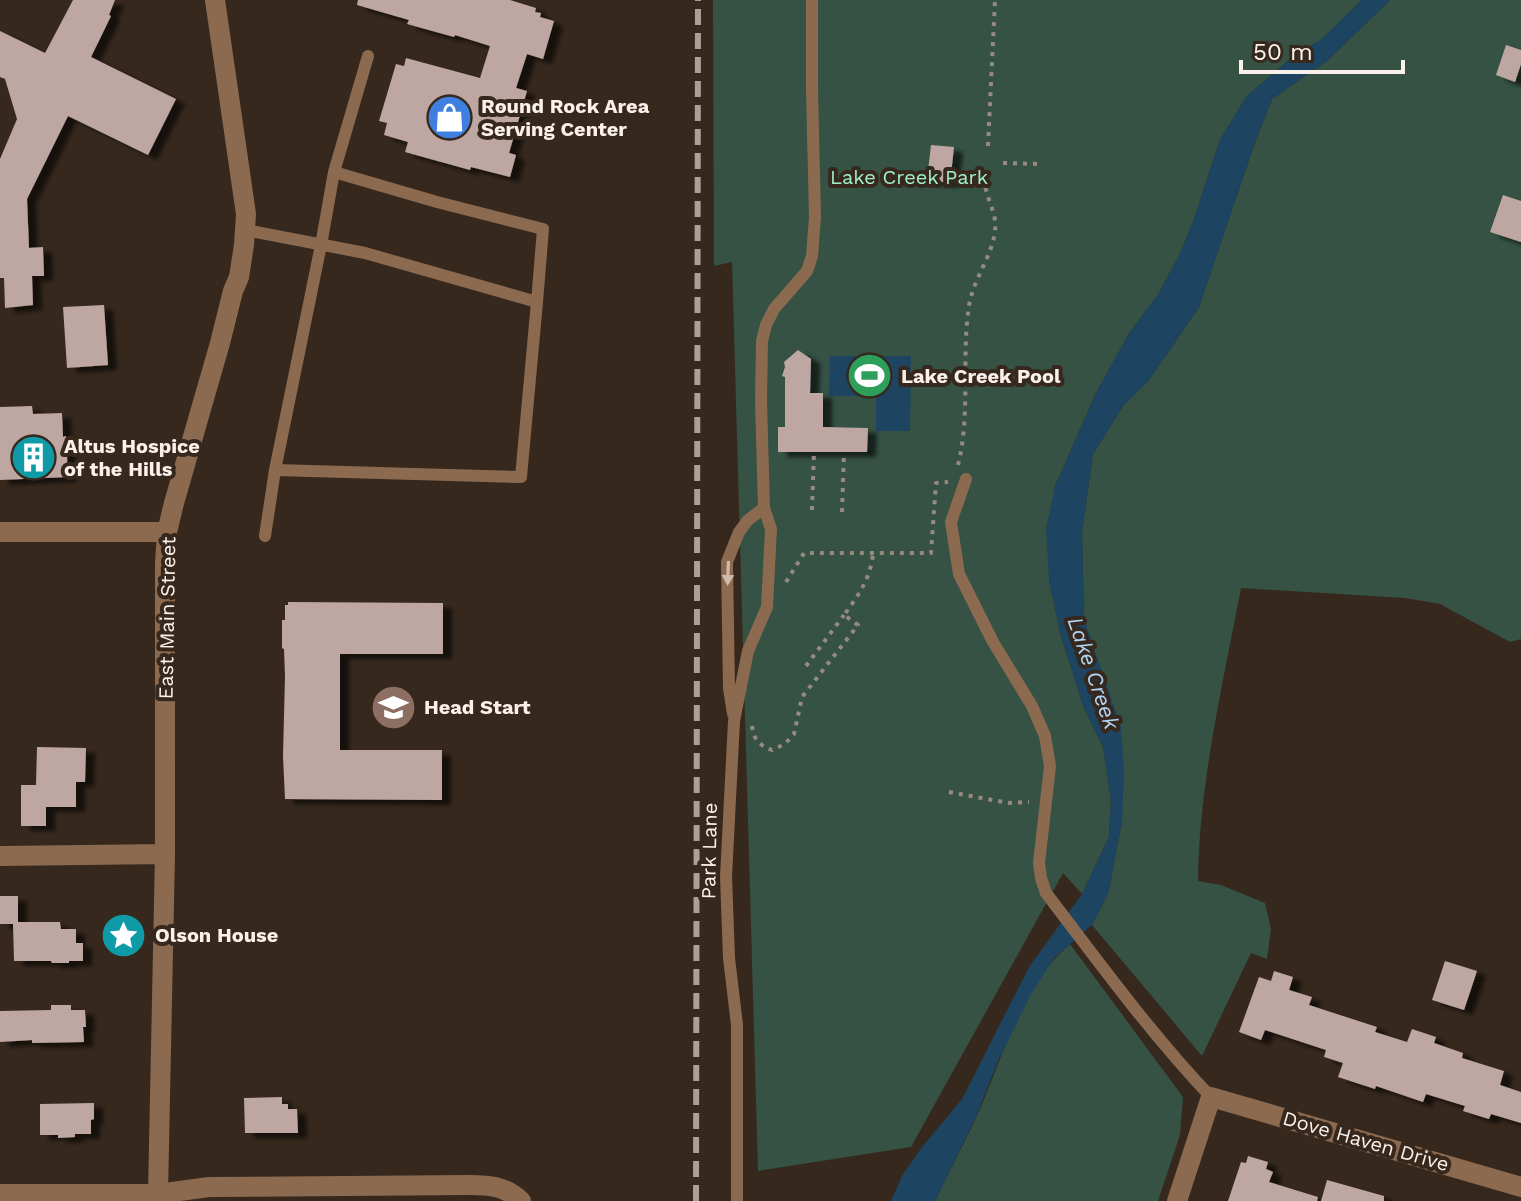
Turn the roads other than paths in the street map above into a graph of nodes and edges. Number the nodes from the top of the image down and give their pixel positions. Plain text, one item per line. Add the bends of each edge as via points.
1 (215, 0) edge
2 (812, 0) edge
3 (368, 56) dead end
4 (334, 172) junction
5 (245, 230) junction
6 (321, 245) junction
7 (537, 302) junction
8 (275, 470) junction
9 (966, 479) dead end
10 (764, 508) junction
11 (0, 532) edge
12 (167, 532) junction
13 (265, 536) dead end
14 (734, 721) junction
15 (165, 854) junction
16 (0, 856) edge
17 (1211, 1097) junction
18 (1521, 1187) edge
19 (0, 1194) edge
20 (346, 1194) edge
21 (516, 1196) edge
22 (158, 1198) edge
23 (737, 1201) edge
24 (1177, 1201) edge

1 - 5 street, East Main Street
2 - 10 lane, Park Lane via 812,256 807,271 774,309 762,341
3 - 4 lane
4 - 6 lane
4 - 7 lane via 543,229
5 - 6 lane
5 - 12 street, East Main Street via 239,277
6 - 7 lane
6 - 8 lane
7 - 8 lane via 521,477
8 - 13 lane
9 - 17 lane via 951,522 959,574 1045,736 1050,766 1039,863 1046,893
10 - 14 lane, Park Lane via 771,529 767,607 748,651
10 -> 14 lane via 739,532 727,562
11 - 12 street
12 - 15 street, East Main Street
14 - 23 lane, Park Lane via 726,877 737,1025
15 - 16 street
15 - 22 street, East Main Street
17 - 18 street, Dove Haven Drive
17 - 24 street
19 - 22 street
20 - 21 street via 490,1185
20 - 22 street via 209,1187

